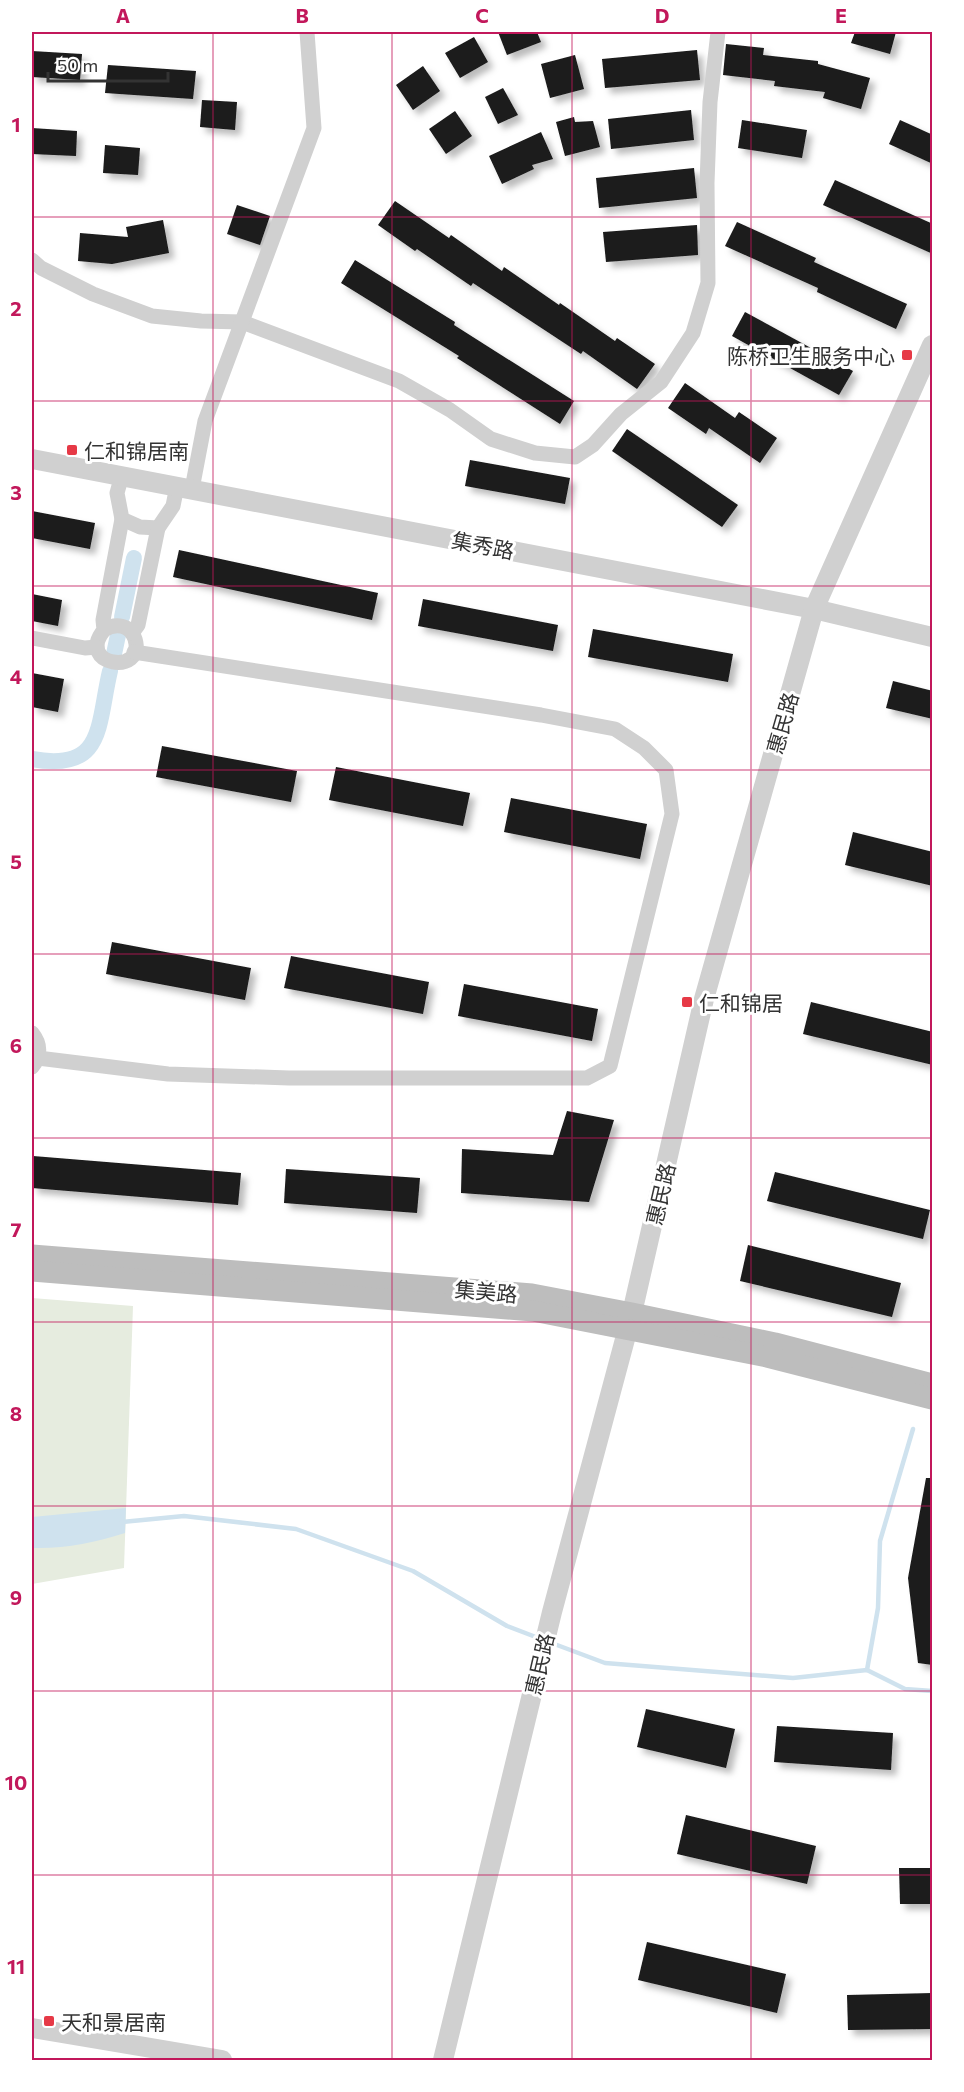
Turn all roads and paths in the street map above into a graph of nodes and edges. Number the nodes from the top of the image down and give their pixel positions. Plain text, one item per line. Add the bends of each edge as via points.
1 (307, 32) edge
2 (718, 32) edge
3 (32, 260) edge
4 (242, 322) junction
5 (933, 345) edge
6 (32, 459) edge
7 (122, 475) junction
8 (184, 487) junction
9 (123, 519) junction
10 (158, 528) junction
11 (814, 609) junction
12 (104, 630) junction
13 (132, 633) junction
14 (933, 637) edge
15 (32, 638) edge
16 (98, 647) junction
17 (134, 652) junction
18 (32, 1033) edge
19 (35, 1062) edge
20 (32, 1255) edge
21 (32, 1271) edge
22 (630, 1320) junction
23 (933, 1384) edge
24 (933, 1399) edge
25 (32, 2028) edge
26 (222, 2061) edge
27 (442, 2061) edge

1 - 4 street via 314,128
2 - 4 street via 709,125 708,283 693,333 661,382 575,457 535,453 491,439 399,381
3 - 4 street via 93,294 152,316
4 - 8 street
5 - 11 street, 惠民路
6 - 7 street, 集秀路
7 - 8 street, 集秀路
7 - 9 street via 117,493
8 - 10 street
8 - 11 street, 集秀路
9 - 10 street via 140,527
9 - 12 street
10 - 13 street via 138,625
11 - 14 street, 集秀路
11 - 22 street, 惠民路 via 704,999
12 - 13 street via 115,625
12 - 16 street
13 - 17 street
15 - 16 street
16 - 17 street via 103,658 114,663 126,661
17 - 19 street via 615,729 644,748 666,770 672,813 610,1066 588,1078 289,1078 168,1074
18 - 19 street via 38,1042
20 - 22 main road, 集美路 via 532,1294
21 - 22 main road, 集美路
22 - 23 main road, 集美路 via 775,1343
22 - 24 main road, 集美路
22 - 27 street, 惠民路 via 552,1612
25 - 26 street

